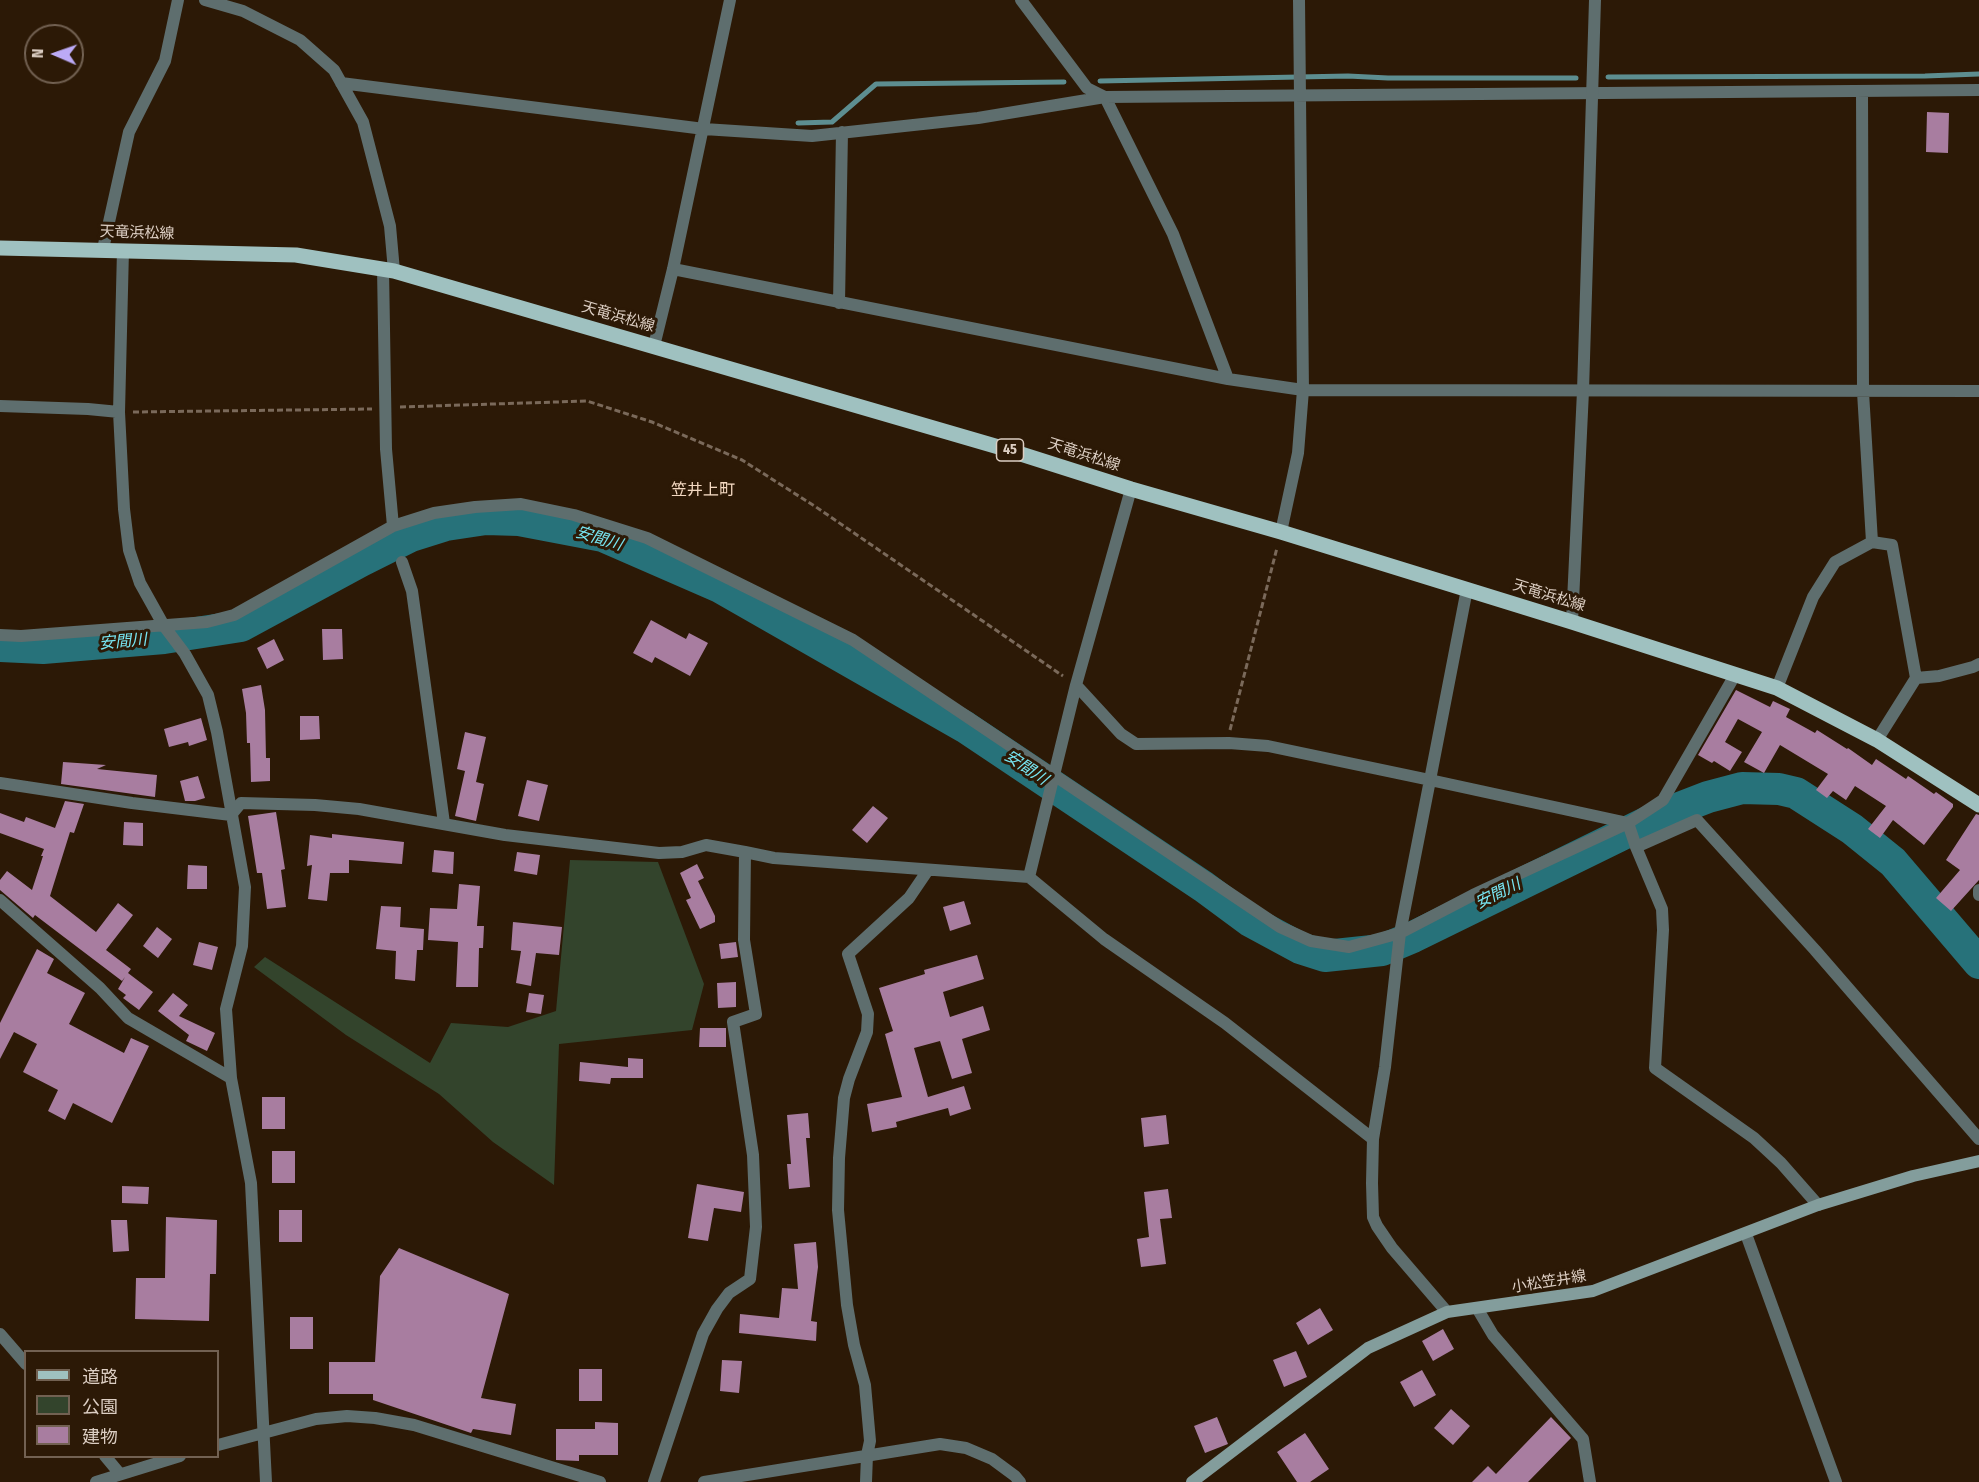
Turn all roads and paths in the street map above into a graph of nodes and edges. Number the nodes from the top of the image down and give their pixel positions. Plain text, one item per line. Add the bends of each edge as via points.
1 (178, 0) edge
2 (205, 0) edge
3 (730, 0) edge
4 (1021, 0) edge
5 (1299, 0) edge
6 (1595, 0) edge
7 (341, 82) junction
8 (1979, 90) edge
9 (1300, 91) junction
10 (1862, 92) junction
11 (1591, 93) junction
12 (1105, 97) junction
13 (704, 129) junction
14 (842, 132) junction
15 (0, 248) edge
16 (103, 249) junction
17 (123, 250) junction
18 (388, 269) junction
19 (673, 269) junction
20 (839, 303) junction
21 (654, 346) junction
22 (1228, 379) junction
23 (1303, 390) junction
24 (1979, 391) edge
25 (1583, 392) junction
26 (1863, 392) junction
27 (0, 406) edge
28 (386, 409) junction
29 (119, 412) junction
30 (1131, 489) junction
31 (393, 526) junction
32 (1281, 532) junction
33 (1872, 542) junction
34 (402, 562) dead end
35 (1467, 590) junction
36 (1572, 622) junction
37 (164, 626) junction
38 (0, 634) edge
39 (1979, 664) edge
40 (1735, 675) junction
41 (1916, 678) junction
42 (1076, 685) junction
43 (1777, 688) junction
44 (1877, 740) junction
45 (1226, 744) junction
46 (1053, 776) junction
47 (1430, 780) junction
48 (0, 783) edge
49 (1979, 805) edge
50 (231, 815) junction
51 (444, 823) junction
52 (1628, 823) junction
53 (1634, 843) junction
54 (745, 852) junction
55 (928, 870) junction
56 (1029, 877) junction
57 (1979, 890) edge
58 (1979, 895) edge
59 (0, 900) edge
60 (1400, 934) junction
61 (231, 1078) junction
62 (1372, 1139) junction
63 (1979, 1139) edge
64 (1979, 1161) edge
65 (1818, 1205) junction
66 (1746, 1234) junction
67 (1477, 1308) junction
68 (1447, 1312) junction
69 (0, 1334) edge
70 (24, 1362) edge
71 (263, 1432) junction
72 (219, 1446) edge
73 (867, 1455) junction
74 (107, 1458) edge
75 (173, 1458) edge
76 (120, 1474) junction
77 (595, 1481) edge
78 (96, 1482) edge
79 (266, 1482) edge
80 (654, 1482) edge
81 (704, 1482) edge
82 (866, 1482) edge
83 (1020, 1482) edge
84 (1192, 1482) edge
85 (1590, 1482) edge
86 (1836, 1482) edge

1 - 16 street via 165,61 129,132
2 - 7 street via 243,11 300,40 334,70
3 - 13 street
4 - 12 street via 1087,88
5 - 9 street
6 - 11 street
7 - 13 street
7 - 18 street via 363,122 369,142 390,226
8 - 10 street
9 - 11 street
9 - 12 street
9 - 23 street
10 - 11 street
10 - 26 street
11 - 25 street
12 - 14 street via 978,118
12 - 22 street via 1173,234
13 - 14 street via 812,136
13 - 19 street
14 - 20 street
15 - 16 main road, 天竜浜松線 / 45
16 - 17 main road, 天竜浜松線 / 45
17 - 18 main road, 天竜浜松線 / 45 via 296,255
17 - 29 street
18 - 21 main road, 天竜浜松線 / 45
18 - 28 street
19 - 20 street
19 - 21 street
20 - 22 street
21 - 30 main road, 天竜浜松線 / 45
22 - 23 street
23 - 25 street
23 - 32 street via 1298,453
24 - 26 street
25 - 26 street
25 - 36 street
26 - 33 street
27 - 29 street
28 - 29 path
28 - 31 street
28 - 42 path via 587,401 652,422 742,460
29 - 37 street via 129,550 140,583
30 - 32 main road, 天竜浜松線 / 45
30 - 42 street
31 - 37 street via 234,615
31 - 46 street via 434,513 521,504 574,515 647,538 853,640
32 - 35 main road, 天竜浜松線 / 45
32 - 45 path
33 - 41 street via 1892,545
33 - 43 street via 1835,562 1813,597
34 - 51 street via 412,591
35 - 36 main road, 天竜浜松線 / 45
35 - 47 street
36 - 40 main road, 天竜浜松線 / 45
37 - 38 street via 21,636
37 - 50 street via 208,695
39 - 41 street via 1939,676
40 - 43 main road, 天竜浜松線 / 45
40 - 52 street via 1663,800
41 - 44 street
42 - 45 street via 1121,734 1136,744
42 - 46 street
43 - 44 main road, 天竜浜松線 / 45
44 - 49 main road, 天竜浜松線 / 45
45 - 47 street via 1268,746
46 - 56 street
46 - 60 street via 1280,927 1311,941 1349,947
47 - 52 street
47 - 60 street
48 - 50 street
50 - 51 street via 241,803 285,803 359,809
50 - 61 street via 245,887 242,946 226,1009
51 - 54 street via 505,835 659,854 706,845
52 - 53 street
52 - 60 street via 1473,895
53 - 63 street via 1697,820
53 - 65 street via 1662,909 1655,1068 1754,1138
54 - 55 street via 774,858
54 - 80 street via 744,940 756,1014 733,1022 753,1155 756,1227 750,1279 729,1293 703,1334
55 - 56 street
55 - 73 street via 909,898 848,954 868,1014 867,1032 844,1098 838,1204 847,1305 865,1385 870,1441
56 - 62 street via 1104,939 1225,1023
57 - 58 street
59 - 61 street via 100,988 128,1018
60 - 62 street via 1385,1067
61 - 71 street via 250,1182
62 - 68 street via 1373,1217 1392,1248
64 - 65 main road, 小松笠井線
65 - 66 main road, 小松笠井線
66 - 67 main road, 小松笠井線 via 1593,1291
66 - 86 street
67 - 68 main road, 小松笠井線
67 - 85 street via 1493,1335 1583,1439
68 - 84 main road, 小松笠井線 via 1368,1348
69 - 70 street
71 - 72 street
71 - 77 street via 316,1419 375,1418 414,1425
71 - 79 street
73 - 81 street
73 - 82 street
73 - 83 street via 940,1444 966,1448 992,1459
74 - 76 street
75 - 76 street
76 - 78 street

